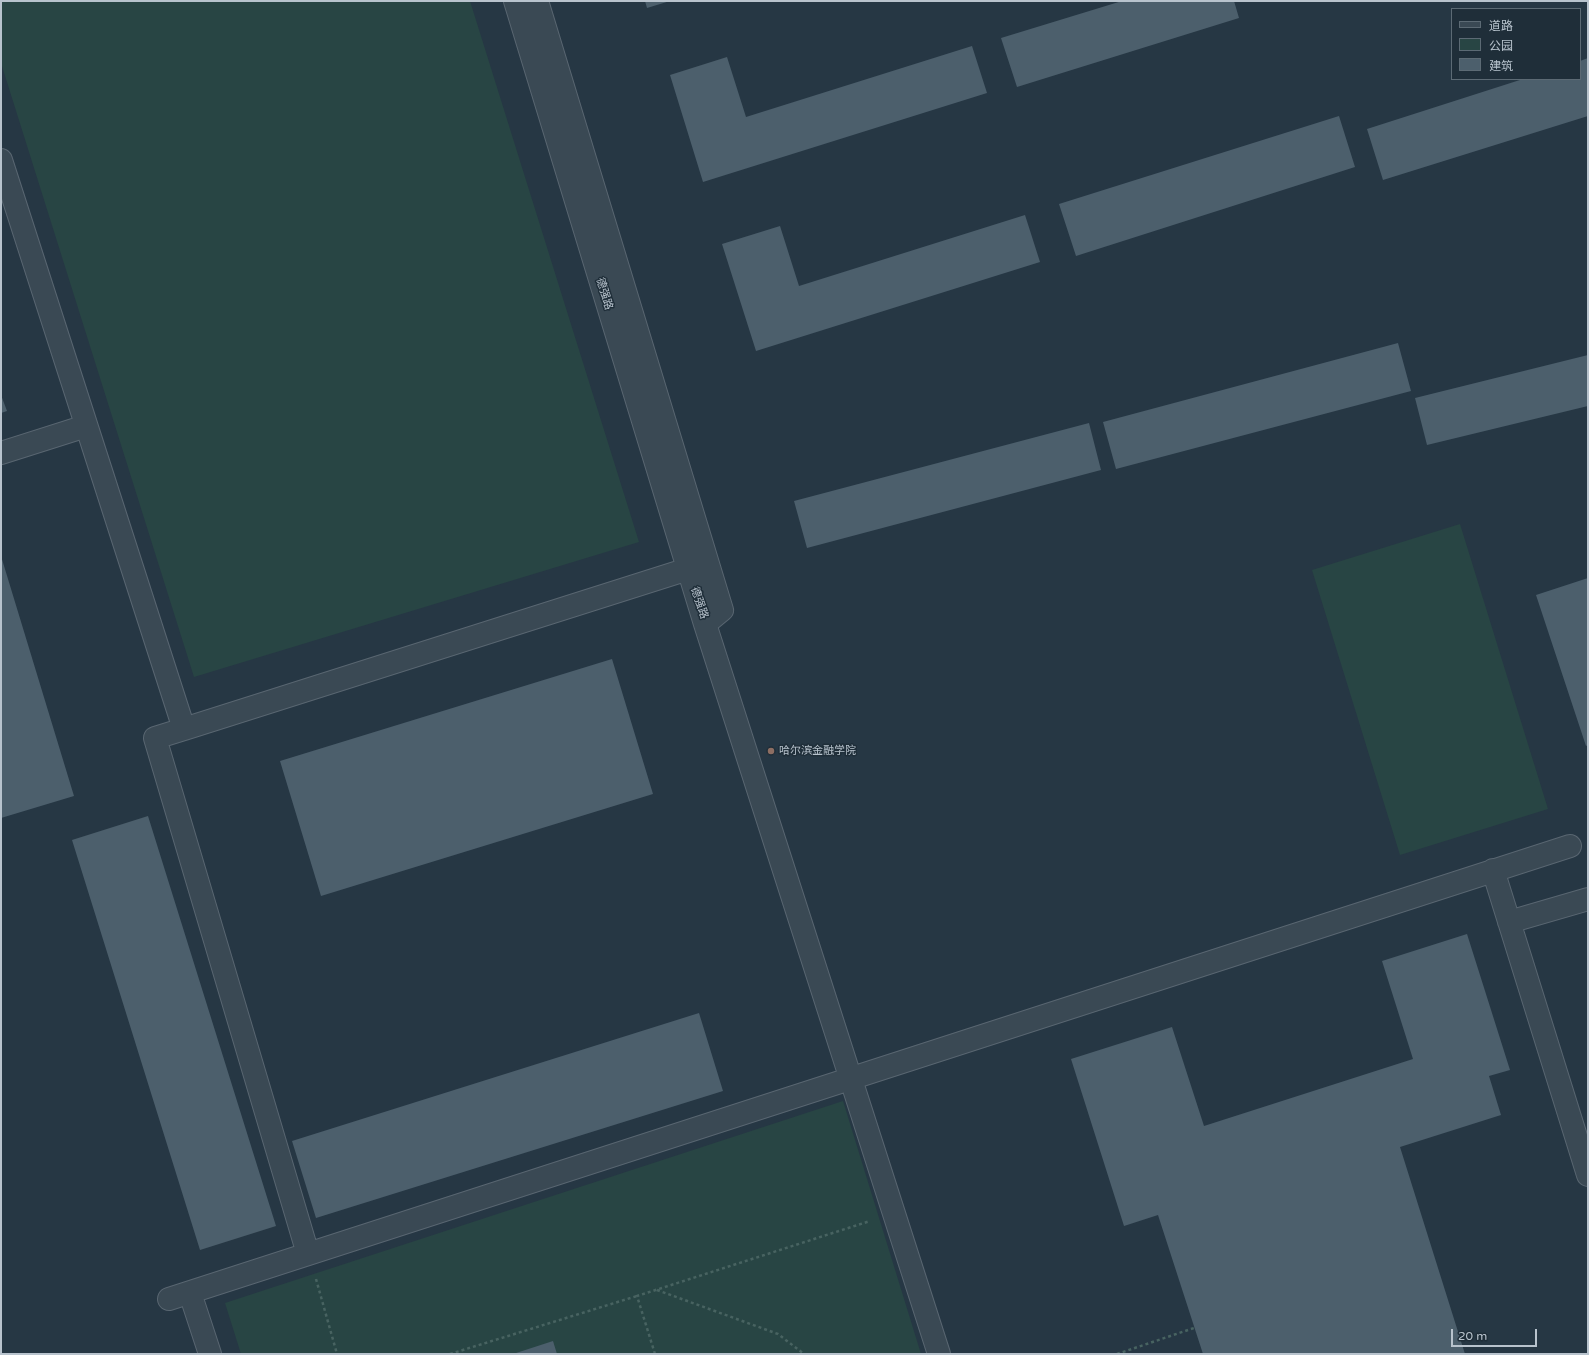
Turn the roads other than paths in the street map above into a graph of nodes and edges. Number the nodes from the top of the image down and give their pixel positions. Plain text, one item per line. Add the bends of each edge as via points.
1 (515, 1) edge
2 (537, 1) edge
3 (1, 160) edge
4 (86, 426) junction
5 (1, 453) edge
6 (688, 569) junction
7 (704, 624) junction
8 (184, 729) junction
9 (1570, 846) dead end
10 (1493, 870) junction
11 (1588, 899) edge
12 (1509, 922) junction
13 (1588, 1175) edge
14 (308, 1254) junction
15 (190, 1293) junction
16 (169, 1299) dead end
17 (210, 1354) edge
18 (939, 1354) edge

1 - 6 street, 德强路
2 - 7 street, 德强路 via 722,610
3 - 4 street
4 - 5 street
4 - 8 street
6 - 7 street, 德强路
6 - 8 street
7 - 18 street
8 - 14 street via 155,738
9 - 10 street
10 - 12 street
10 - 14 street
11 - 12 street
12 - 13 street
14 - 15 street
15 - 16 street
15 - 17 street

